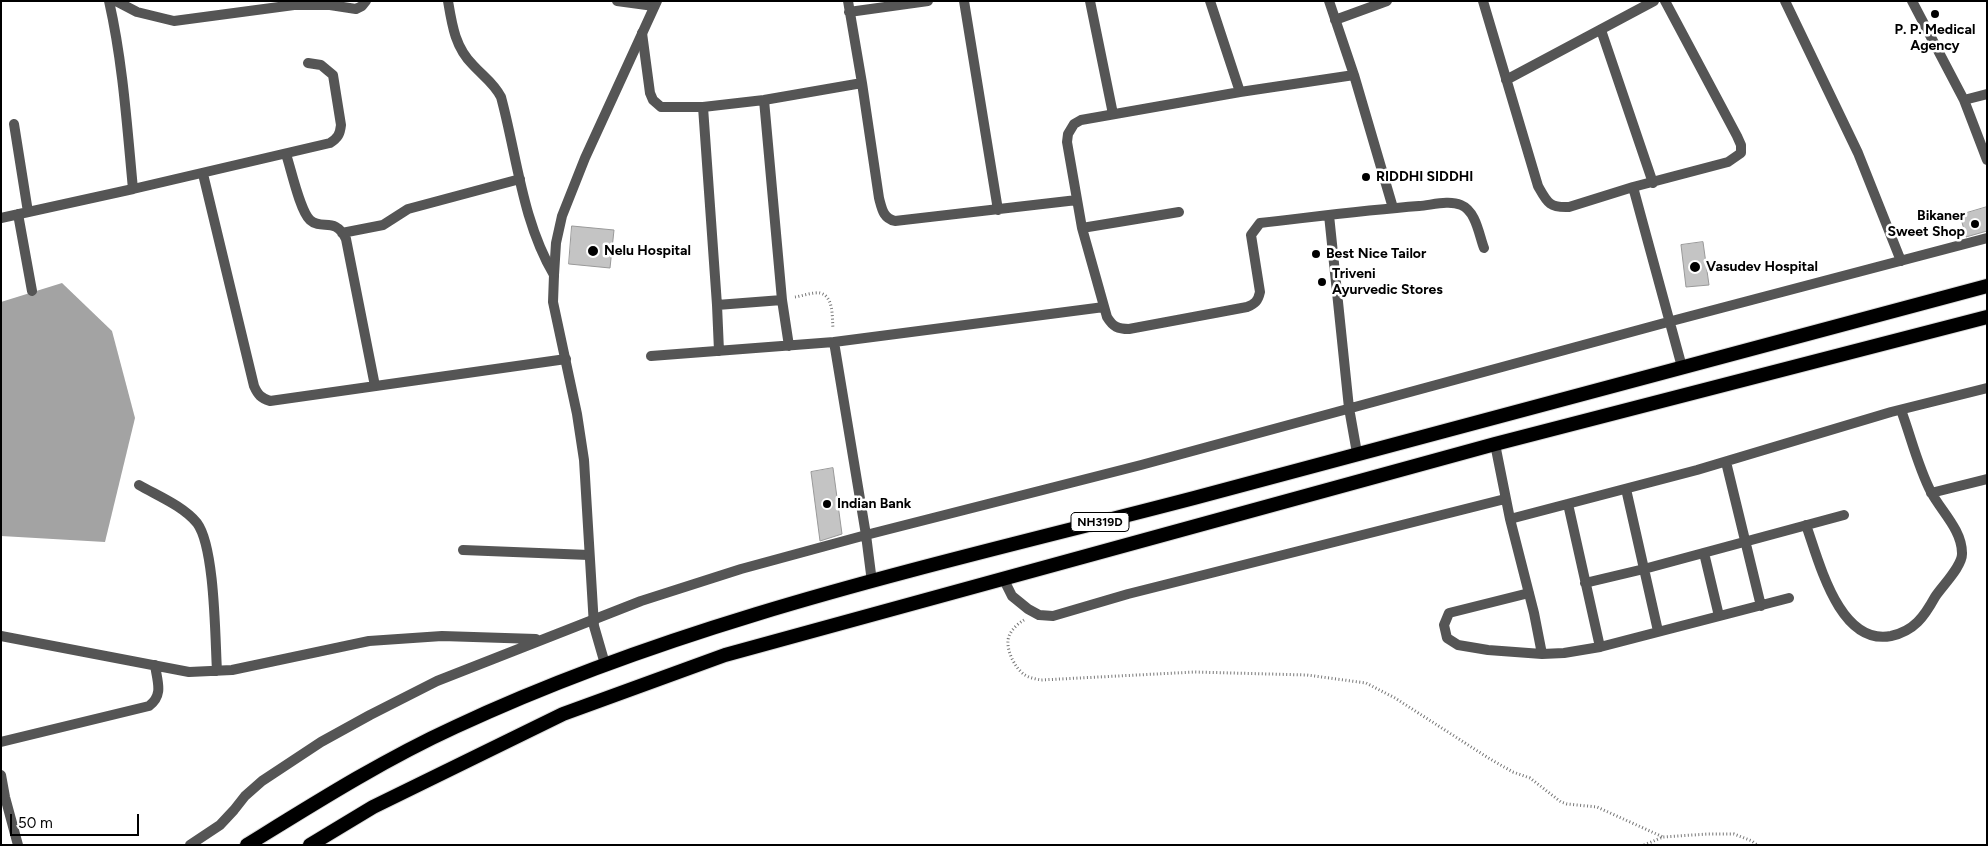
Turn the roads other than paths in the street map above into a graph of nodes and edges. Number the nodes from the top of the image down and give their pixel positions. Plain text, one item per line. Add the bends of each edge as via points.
1 (109, 1) edge
2 (116, 1) edge
3 (366, 1) edge
4 (448, 1) edge
5 (617, 1) edge
6 (928, 1) edge
7 (964, 1) edge
8 (1090, 1) edge
9 (1210, 1) edge
10 (1329, 1) edge
11 (1388, 1) edge
12 (1483, 1) edge
13 (1654, 1) edge
14 (1665, 1) edge
15 (1785, 1) edge
16 (1912, 1) edge
17 (656, 4) edge
18 (848, 6) edge
19 (1336, 20) junction
20 (1601, 30) junction
21 (642, 33) junction
22 (308, 63) dead end
23 (1354, 75) junction
24 (1506, 80) junction
25 (862, 83) junction
26 (1240, 92) junction
27 (1987, 94) edge
28 (764, 100) junction
29 (1964, 100) junction
30 (703, 107) junction
31 (1113, 114) junction
32 (14, 124) dead end
33 (286, 154) junction
34 (1987, 160) edge
35 (203, 174) junction
36 (520, 179) junction
37 (1652, 182) junction
38 (1633, 187) junction
39 (133, 189) junction
40 (1077, 200) junction
41 (1392, 208) junction
42 (998, 210) junction
43 (1179, 212) dead end
44 (23, 213) junction
45 (1329, 215) junction
46 (1, 218) edge
47 (1082, 228) junction
48 (342, 233) junction
49 (1987, 238) edge
50 (1484, 248) dead end
51 (1901, 261) junction
52 (554, 275) junction
53 (1987, 286) edge
54 (32, 292) dead end
55 (782, 300) junction
56 (717, 305) junction
57 (1104, 307) junction
58 (1987, 317) edge
59 (1668, 322) junction
60 (834, 342) junction
61 (789, 346) junction
62 (719, 351) junction
63 (651, 356) dead end
64 (566, 359) junction
65 (1682, 367) junction
66 (375, 386) junction
67 (1987, 388) edge
68 (1350, 408) junction
69 (1901, 410) junction
70 (1495, 444) junction
71 (1357, 453) junction
72 (1726, 462) junction
73 (1987, 479) edge
74 (139, 485) dead end
75 (1626, 489) junction
76 (1931, 494) junction
77 (1505, 496) junction
78 (1568, 504) junction
79 (1844, 515) dead end
80 (1510, 520) junction
81 (1806, 525) junction
82 (866, 535) junction
83 (1745, 541) junction
84 (463, 550) dead end
85 (1704, 553) junction
86 (589, 555) junction
87 (1644, 569) junction
88 (1004, 580) junction
89 (872, 582) junction
90 (1585, 583) junction
91 (1529, 593) junction
92 (1789, 598) dead end
93 (1761, 606) junction
94 (1719, 616) junction
95 (594, 620) junction
96 (1658, 632) junction
97 (1, 636) edge
98 (543, 639) junction
99 (1600, 647) junction
100 (1542, 654) junction
101 (605, 664) junction
102 (155, 665) junction
103 (217, 671) junction
104 (1, 742) edge
105 (1, 775) edge
106 (3, 797) edge
107 (18, 845) edge
108 (190, 845) edge
109 (247, 845) edge
110 (310, 845) edge

1 - 39 street via 122,71
2 - 3 street via 137,12 174,21 294,5 330,4 356,9
4 - 36 street via 459,47 501,96
5 - 17 street
6 - 18 street
7 - 42 street
8 - 31 street
9 - 26 street
10 - 19 street
11 - 19 street
12 - 24 street
13 - 20 street
14 - 37 street via 1737,136 1741,153 1728,162
15 - 51 street via 1858,153
16 - 29 street
17 - 21 street
18 - 25 street
19 - 23 street
20 - 24 street
20 - 37 street
21 - 30 street via 650,93 654,100 661,107
21 - 52 street via 562,216
22 - 33 street via 321,66 334,75 340,133 330,143
23 - 26 street
23 - 41 street
24 - 38 street via 1538,186 1552,206 1569,207
25 - 28 street
25 - 42 street via 879,198 888,219 895,221
26 - 31 street
27 - 29 street
28 - 30 street
28 - 55 street
29 - 34 street
30 - 56 street
31 - 40 street via 1081,120 1068,134
32 - 44 street
33 - 35 street
33 - 48 street via 309,219 331,224
35 - 39 street
35 - 66 street via 257,394 270,401
36 - 48 street via 408,209 383,225
36 - 52 street via 539,247
37 - 38 street
38 - 59 street
39 - 44 street
40 - 42 street
40 - 47 street
41 - 45 street
41 - 50 street via 1462,205 1474,218
43 - 47 street
44 - 46 street
44 - 54 street
45 - 57 street via 1260,223 1255,228 1251,240 1260,292 1258,299 1246,307 1130,329 1111,324
45 - 68 street
47 - 57 street
48 - 66 street via 346,239
49 - 51 street
51 - 59 street
52 - 64 street via 553,302
53 - 65 highway, NH319D
55 - 56 street
55 - 61 street
56 - 62 street
57 - 60 street
58 - 70 highway, NH319D
59 - 65 street
59 - 68 street
60 - 61 street
60 - 82 street
61 - 62 street
62 - 63 street
64 - 66 street
64 - 86 street via 584,460
65 - 71 highway, NH319D
67 - 69 street
68 - 71 street
68 - 82 street
69 - 72 street
69 - 76 street
70 - 77 street
70 - 88 highway, NH319D
71 - 89 highway, NH319D
72 - 75 street
72 - 83 street
73 - 76 street
74 - 103 street via 187,513 203,532 208,554
75 - 78 street
75 - 87 street
76 - 81 street via 1954,528 1963,556 1923,617 1901,634 1885,637 1869,634 1849,622 1828,587
77 - 80 street
77 - 88 street via 1053,616 1031,611 1012,596
78 - 80 street
78 - 90 street
79 - 81 street
80 - 91 street
81 - 83 street
82 - 89 street
82 - 95 street via 740,569
83 - 85 street
83 - 93 street
84 - 86 street
85 - 87 street
85 - 94 street
86 - 95 street
87 - 90 street
87 - 96 street
88 - 110 highway, NH319D via 725,655 624,690 501,743 374,807
89 - 101 highway, NH319D via 667,642
90 - 99 street
91 - 100 street
91 - 100 street via 1449,613 1444,626 1447,638 1458,645
92 - 93 street
93 - 94 street
94 - 96 street
95 - 98 street
95 - 101 street
96 - 99 street
97 - 102 street
98 - 103 street via 442,636 369,641
98 - 108 street via 437,681 321,742 262,781 220,824
99 - 100 street
101 - 109 highway, NH319D via 453,728 370,770
102 - 103 street via 189,672
102 - 104 street via 158,699 149,706
105 - 106 street
106 - 107 street

